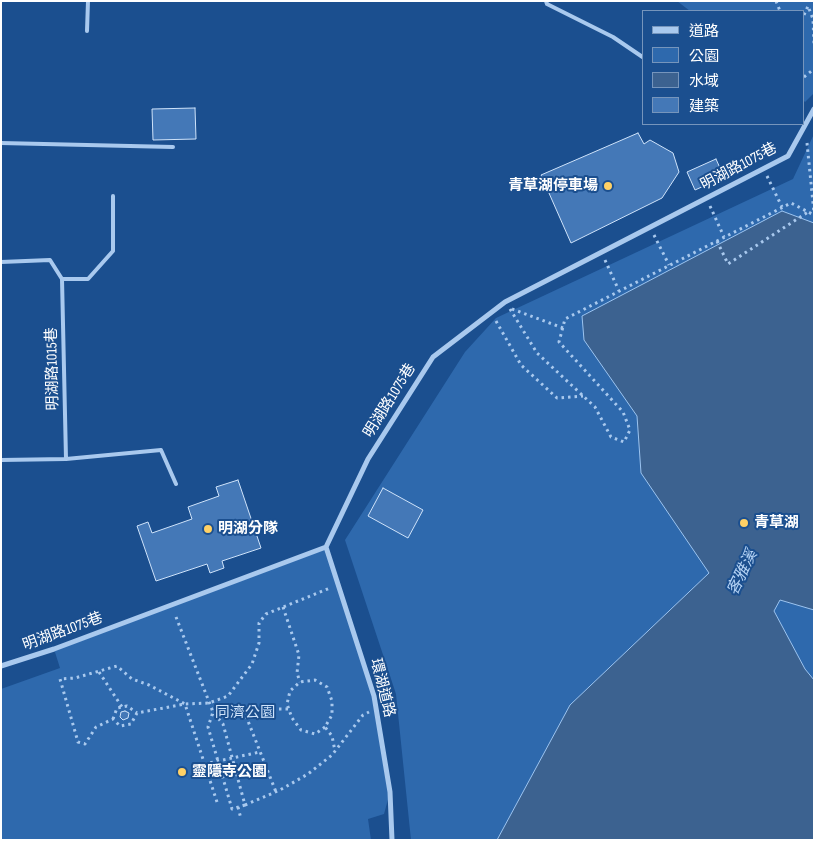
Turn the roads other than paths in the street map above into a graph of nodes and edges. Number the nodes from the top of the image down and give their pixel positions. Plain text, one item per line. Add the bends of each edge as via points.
1 (88, 1) edge
2 (546, 1) edge
3 (86, 30) dead end
4 (642, 57) edge
5 (814, 109) edge
6 (805, 121) edge
7 (803, 125) edge
8 (1, 143) edge
9 (173, 147) dead end
10 (113, 196) dead end
11 (1, 262) edge
12 (62, 280) junction
13 (66, 459) junction
14 (1, 460) edge
15 (176, 484) dead end
16 (326, 546) junction
17 (1, 666) edge
18 (392, 840) edge

1 - 3 lane
2 - 4 lane
5 - 6 street, 明湖路1075巷
7 - 16 street, 明湖路1075巷 via 788,156 505,302 433,357 368,459
8 - 9 lane
10 - 12 lane via 113,250 88,279
11 - 12 lane via 50,260
12 - 13 lane, 明湖路1015巷
13 - 14 lane
13 - 15 lane via 161,450
16 - 17 street, 明湖路1075巷
16 - 18 street, 環湖道路 via 374,696 390,792

